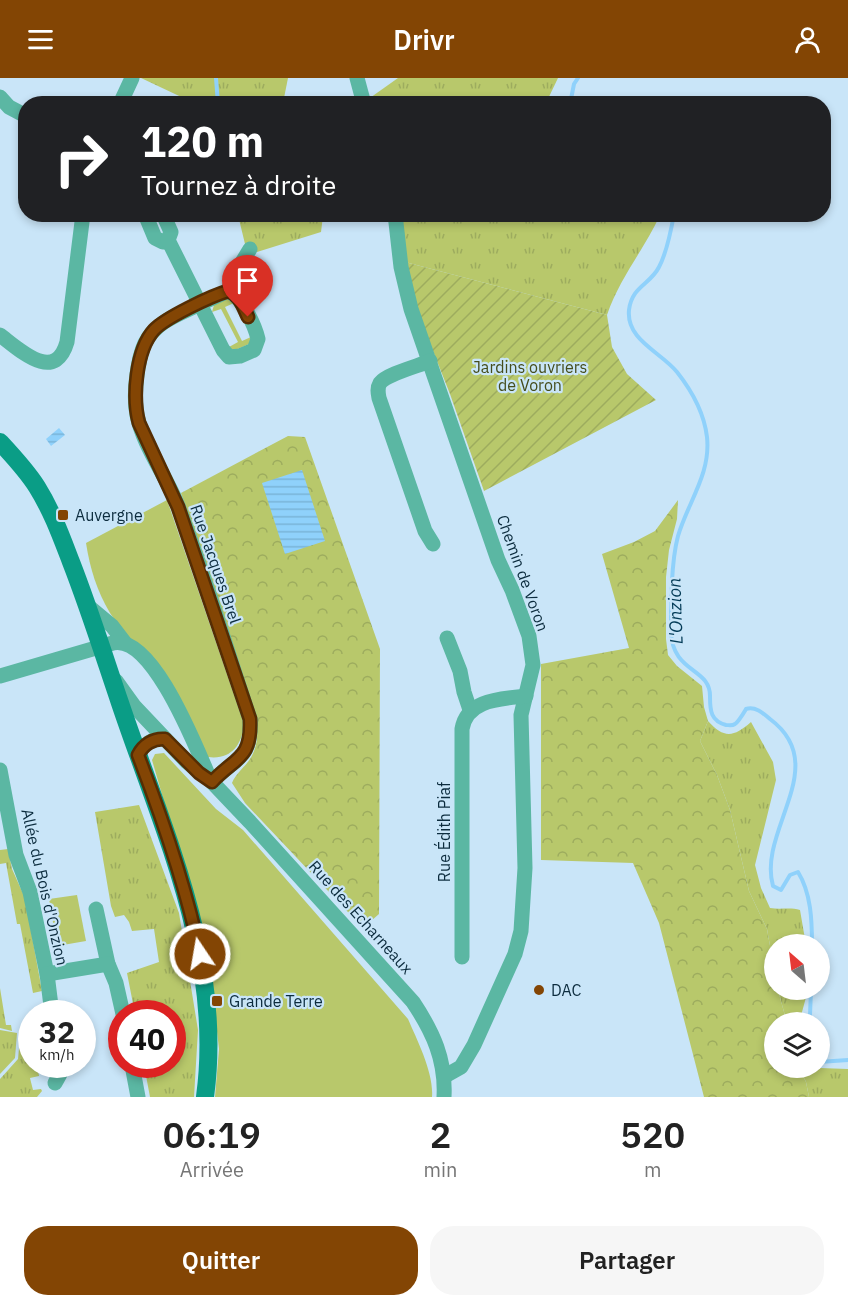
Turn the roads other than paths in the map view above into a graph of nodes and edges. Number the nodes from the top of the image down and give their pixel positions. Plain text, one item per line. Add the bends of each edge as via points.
1 (132, 78) edge
2 (357, 78) edge
3 (124, 96) edge
4 (362, 96) edge
5 (1, 100) edge
6 (18, 111) edge
7 (82, 222) edge
8 (148, 222) edge
9 (167, 222) edge
10 (396, 222) edge
11 (168, 240) junction
12 (250, 249) dead end
13 (228, 291) junction
14 (200, 304) junction
15 (0, 335) edge
16 (429, 361) junction
17 (0, 442) edge
18 (433, 544) dead end
19 (88, 606) junction
20 (447, 638) dead end
21 (125, 643) junction
22 (101, 647) junction
23 (109, 671) junction
24 (0, 676) edge
25 (526, 696) junction
26 (470, 710) junction
27 (165, 739) junction
28 (138, 755) junction
29 (0, 770) edge
30 (212, 782) junction
31 (96, 909) dead end
32 (462, 957) dead end
33 (108, 964) junction
34 (48, 974) junction
35 (51, 1000) edge
36 (120, 1000) edge
37 (445, 1076) junction
38 (58, 1078) edge
39 (134, 1078) edge
40 (55, 1083) dead end
41 (138, 1097) edge
42 (206, 1097) edge
43 (444, 1097) edge

1 - 3 street
2 - 4 street
5 - 6 street
7 - 15 street via 64,352 44,363 33,360
8 - 11 street via 155,238
9 - 11 street via 171,232
10 - 16 street, Chemin de Voron via 406,288
11 - 14 street
12 - 13 street
13 - 14 street, Rue Jacques Brel
13 - 14 street via 240,300 257,334 256,347 240,356 226,355
14 - 30 street, Rue Jacques Brel via 152,332 141,357 135,401 139,423 178,507 250,719 248,747
16 - 18 street via 387,378 378,389 425,531
16 - 25 street, Chemin de Voron via 498,560 529,636 533,665
17 - 19 street via 46,502
19 - 21 street, Rue des Echarneaux
19 - 22 street
20 - 26 street
21 - 22 street
21 - 30 street, Rue des Echarneaux via 147,662 171,692
22 - 23 street
22 - 24 street
23 - 27 street, Rue des Echarneaux
23 - 28 street
25 - 26 street via 496,700
25 - 37 street, Chemin de Voron via 521,715 525,868 521,932 474,1045 461,1067
26 - 32 street, Rue Édith Piaf via 462,729
27 - 28 street via 154,740
27 - 30 street, Rue des Echarneaux
28 - 42 street via 172,849 200,954 207,1006
29 - 34 street, Allée du Bois d'Onzion via 16,855 30,892
30 - 37 street, Rue des Echarneaux via 413,1002 434,1038
31 - 33 street
33 - 34 street
33 - 36 street
34 - 35 street, Allée du Bois d'Onzion
37 - 43 street, Rue des Echarneaux
38 - 40 street
39 - 41 street

